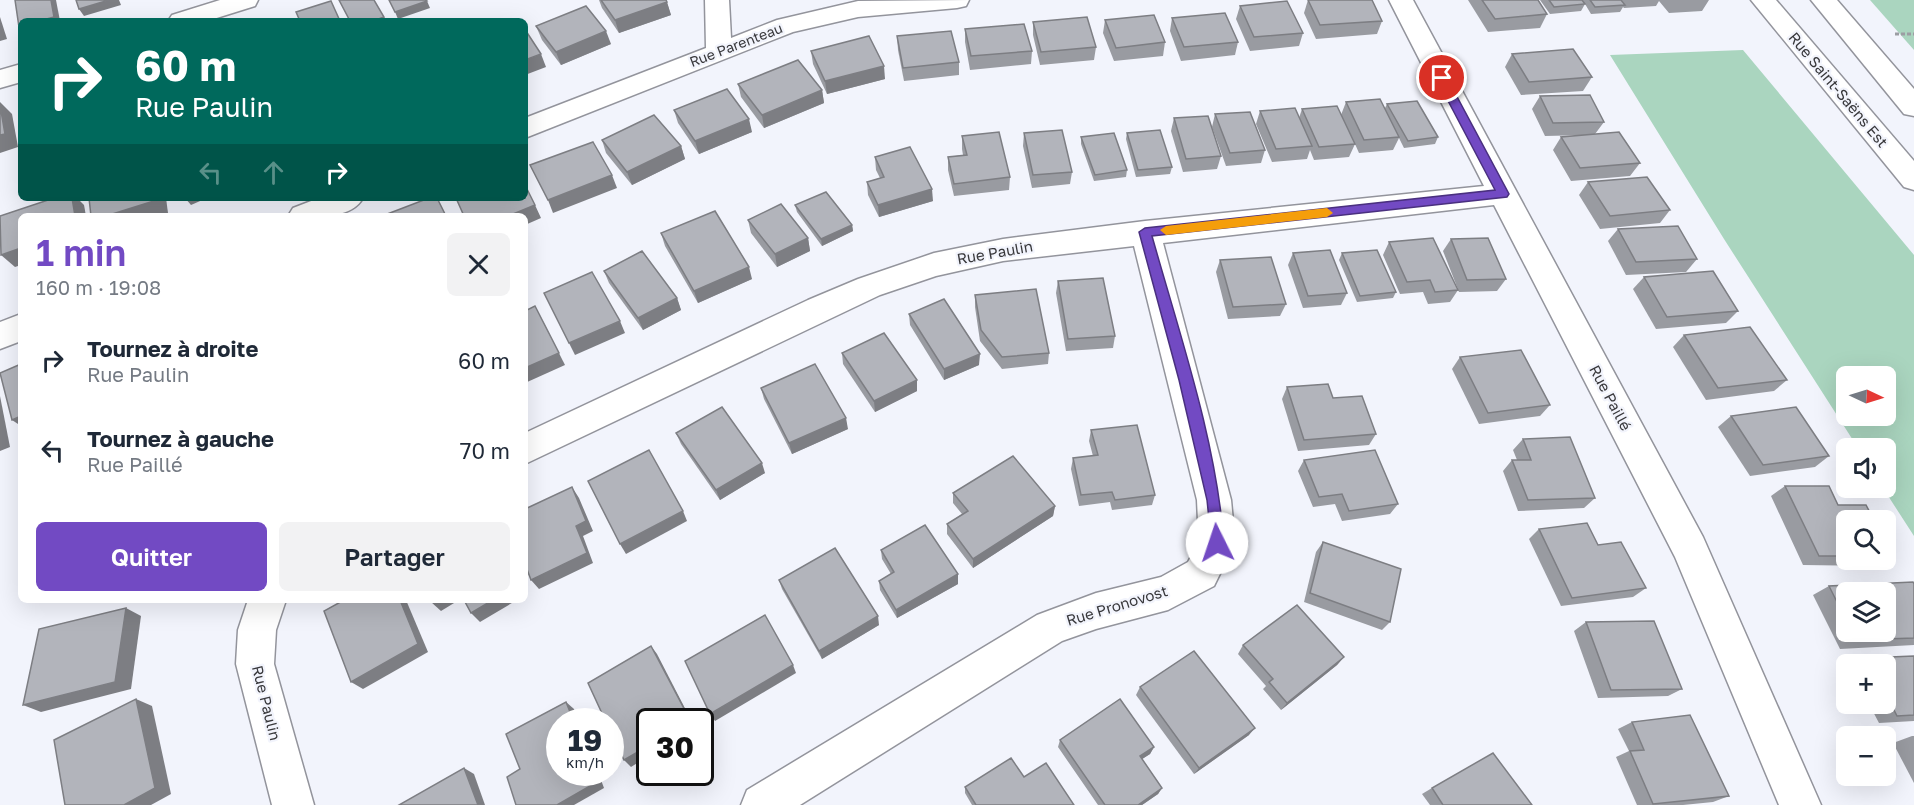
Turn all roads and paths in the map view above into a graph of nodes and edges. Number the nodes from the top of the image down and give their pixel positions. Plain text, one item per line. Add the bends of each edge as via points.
1 (246, 0) edge
2 (717, 0) edge
3 (957, 0) edge
4 (1401, 0) edge
5 (1763, 0) edge
6 (1823, 0) edge
7 (190, 18) edge
8 (719, 52) junction
9 (18, 74) edge
10 (0, 80) edge
11 (1914, 107) edge
12 (528, 127) edge
13 (1914, 180) edge
14 (1503, 194) junction
15 (340, 201) edge
16 (310, 213) edge
17 (1145, 232) junction
18 (18, 328) edge
19 (0, 336) edge
20 (528, 448) edge
21 (266, 603) edge
22 (293, 805) edge
23 (762, 805) edge
24 (1800, 805) edge

1 - 7 street
2 - 8 street
3 - 8 street, Rue Parenteau via 824,16
4 - 14 street, Rue Paillé
5 - 13 street, Rue Saint-Saëns Est
6 - 11 street
8 - 12 street, Rue Parenteau
9 - 10 street
14 - 17 street, Rue Paulin
14 - 24 street, Rue Paillé via 1690,549
15 - 16 street
17 - 20 street, Rue Paulin via 1003,250 934,265 869,287
17 - 23 street, Rue Pronovost via 1214,500 1217,543 1201,574 1168,593 1096,611 1050,628
18 - 19 street
21 - 22 street, Rue Paulin via 257,630 255,664

